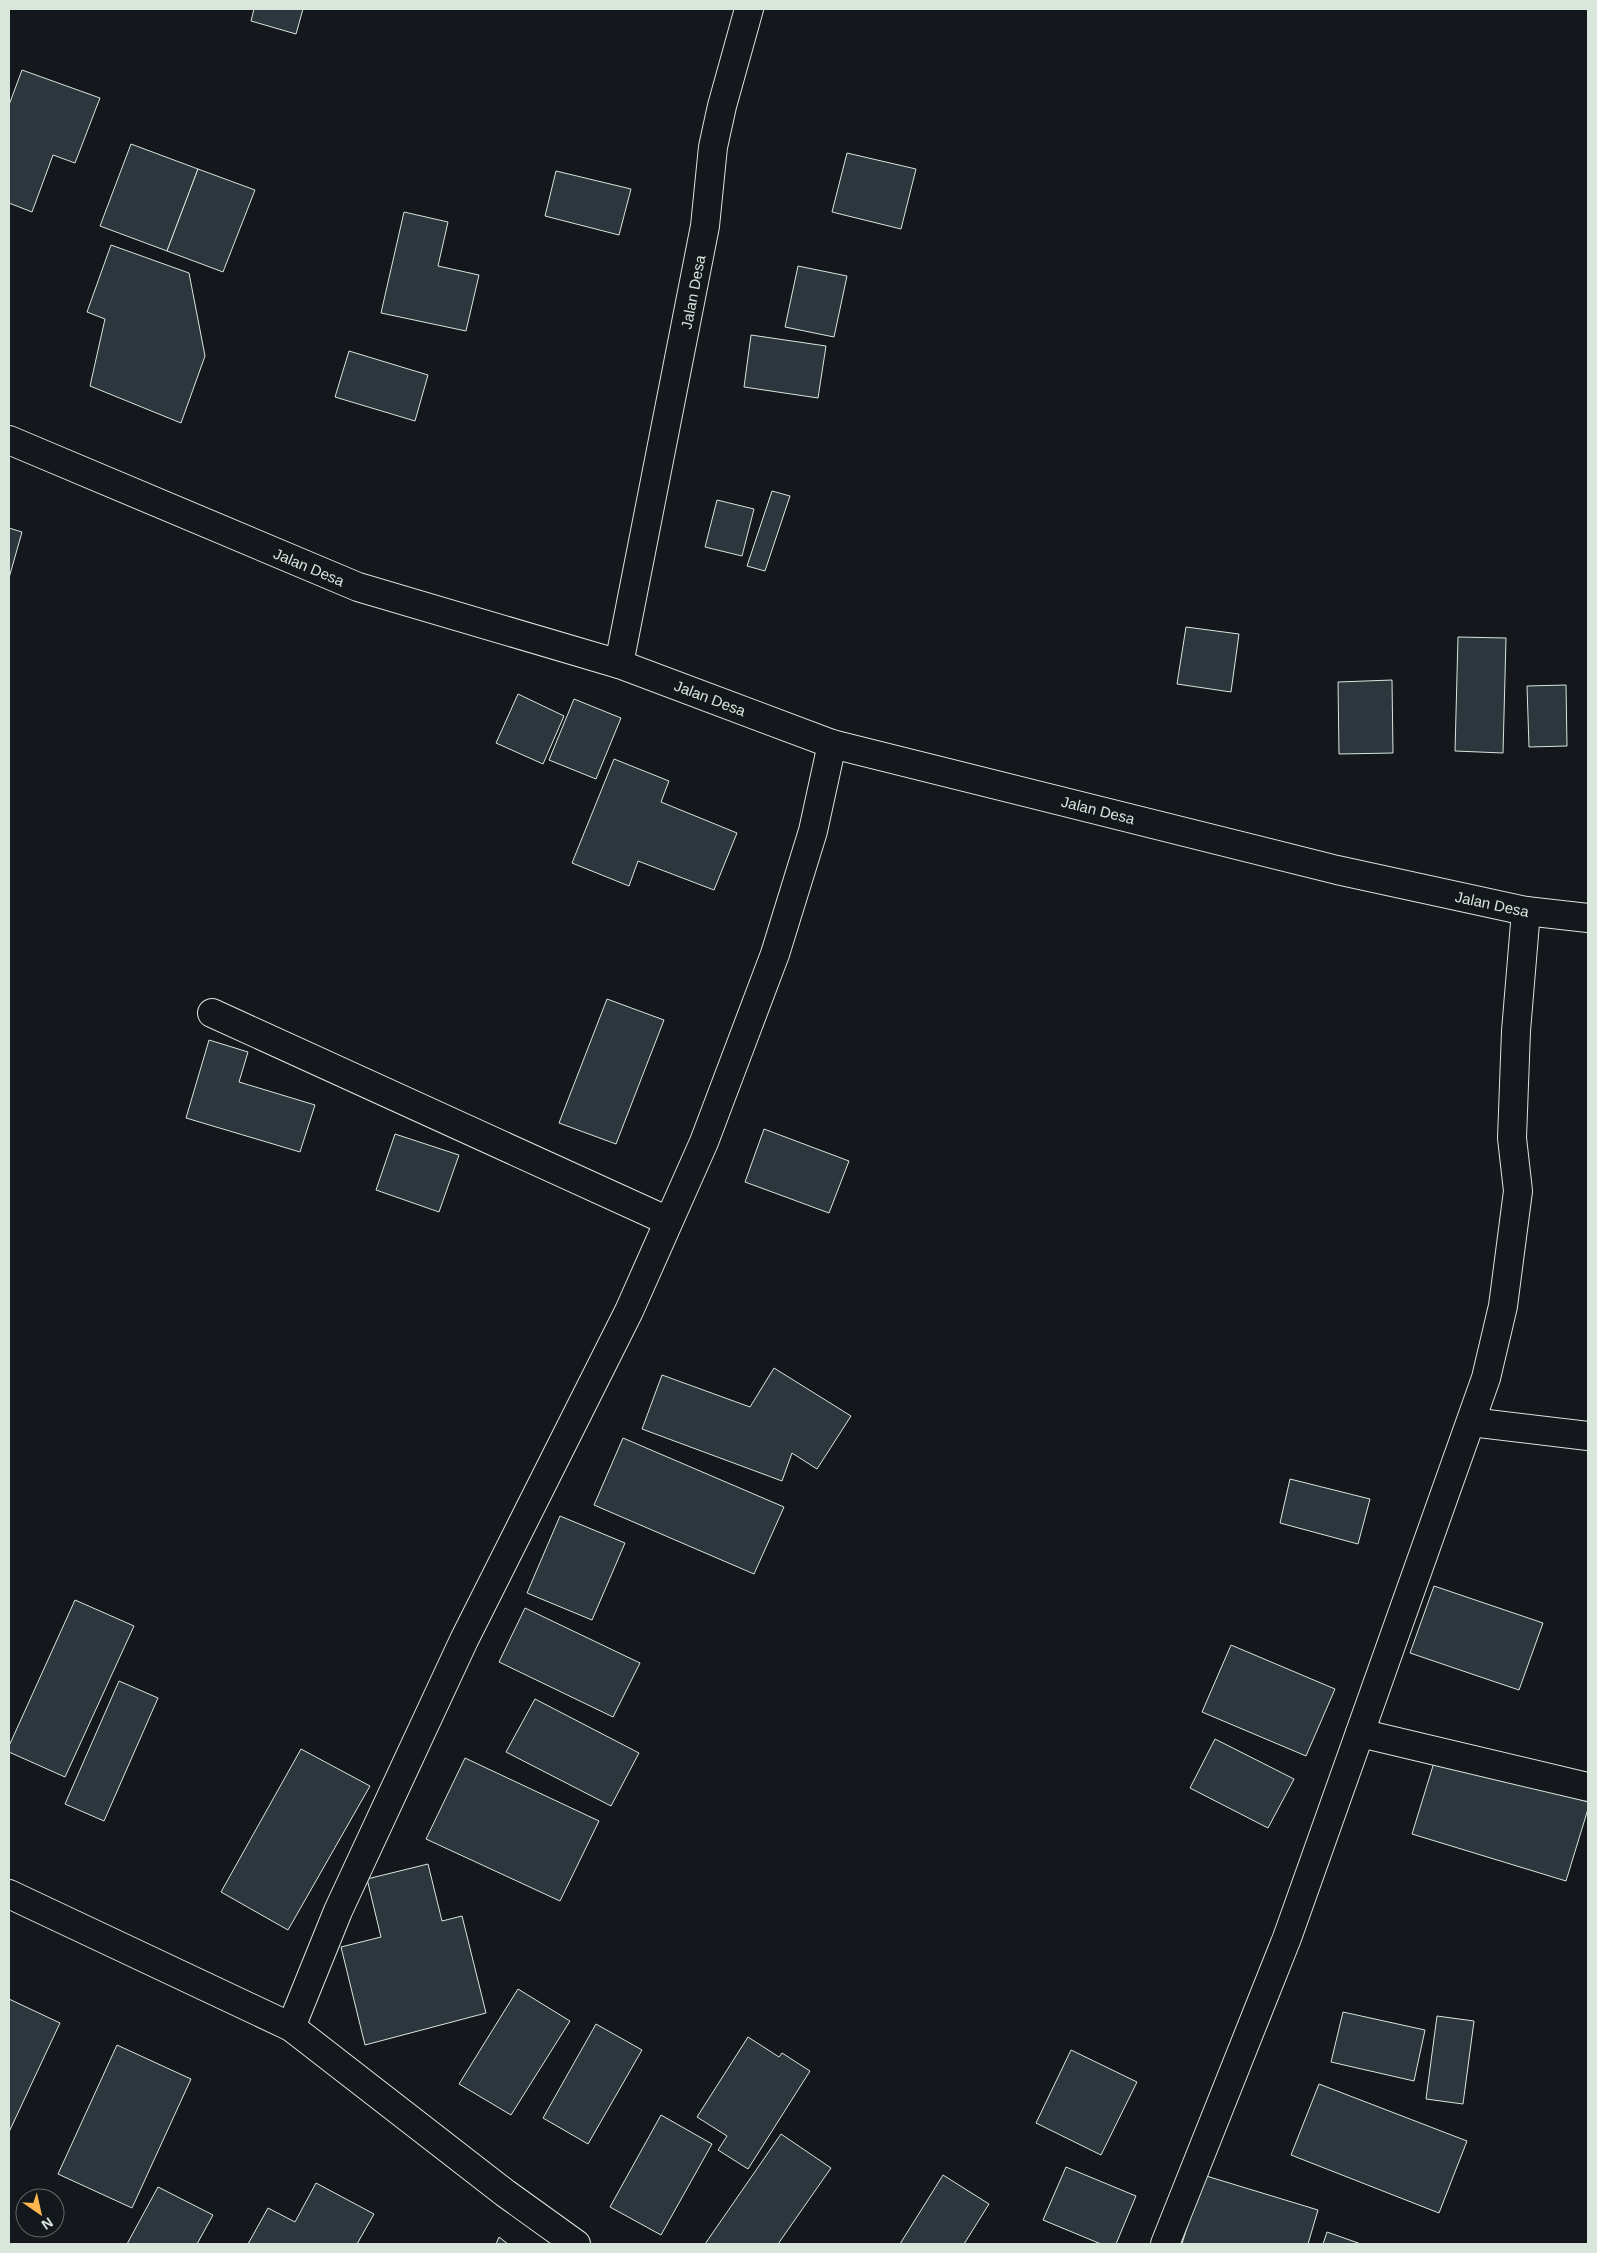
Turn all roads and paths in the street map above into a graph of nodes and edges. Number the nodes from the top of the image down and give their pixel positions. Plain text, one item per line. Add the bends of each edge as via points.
1 (749, 9) edge
2 (9, 440) edge
3 (619, 664) junction
4 (832, 744) junction
5 (1526, 912) junction
6 (1588, 918) edge
7 (212, 1013) dead end
8 (668, 1221) junction
9 (1471, 1422) junction
10 (1588, 1436) edge
11 (1360, 1733) junction
12 (1588, 1787) edge
13 (9, 1894) edge
14 (291, 2027) junction
15 (576, 2244) edge
16 (1165, 2244) edge

1 - 3 street, Jalan Desa via 713,147 705,226
2 - 3 street, Jalan Desa via 358,587
3 - 4 street, Jalan Desa
4 - 5 street, Jalan Desa via 1337,870
4 - 8 street via 814,831 775,954 704,1142
5 - 6 street, Jalan Desa
5 - 9 street via 1516,1031 1512,1138 1518,1191 1513,1241 1497,1333
7 - 8 street
8 - 14 street via 629,1311 460,1649 338,1911
9 - 10 street
9 - 11 street
11 - 12 street
11 - 16 street via 1287,1938
13 - 14 street
14 - 15 street

